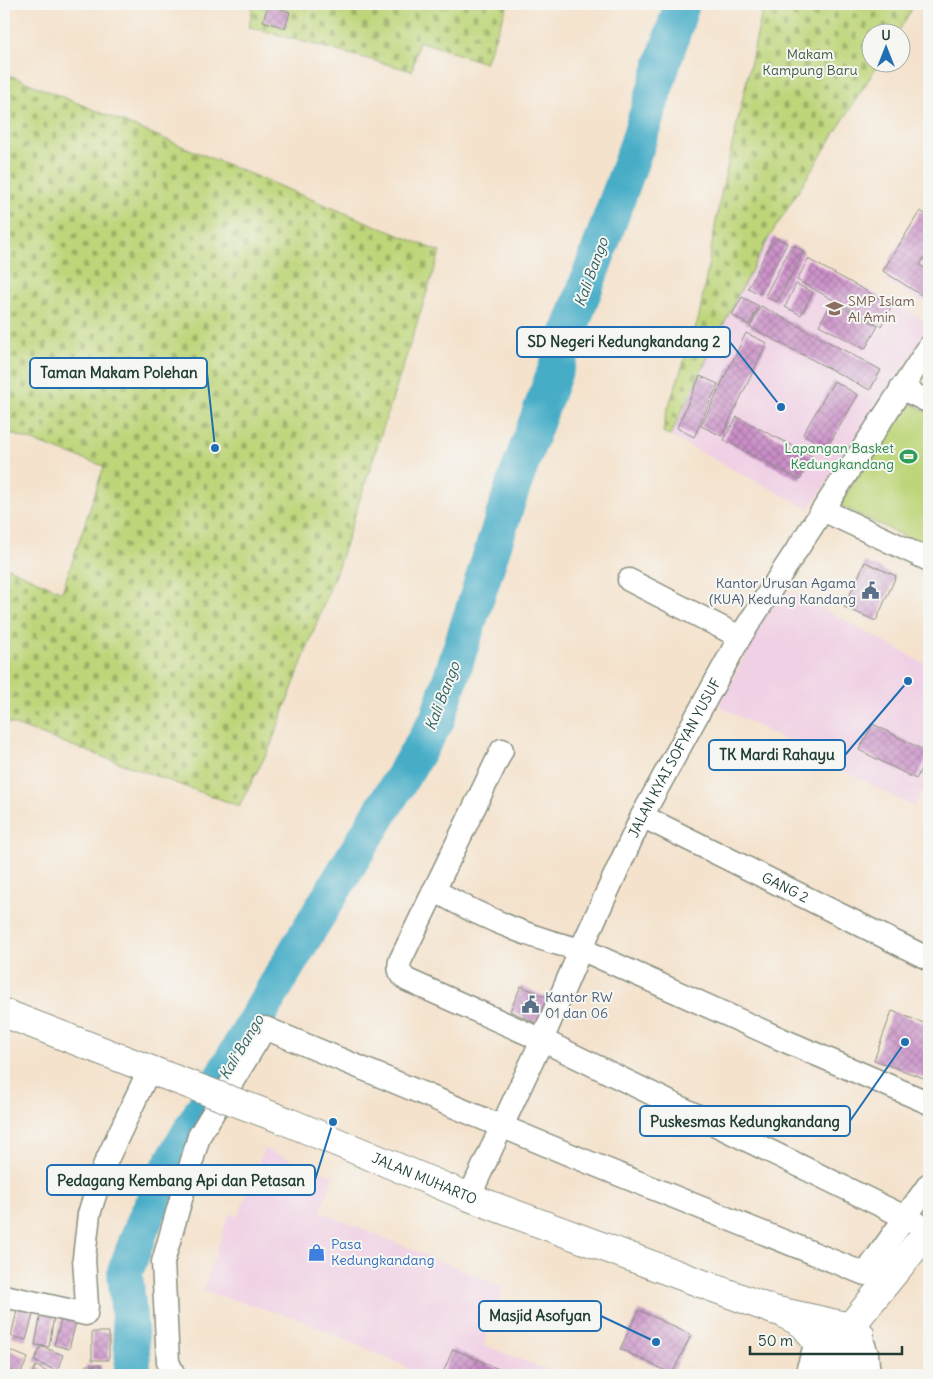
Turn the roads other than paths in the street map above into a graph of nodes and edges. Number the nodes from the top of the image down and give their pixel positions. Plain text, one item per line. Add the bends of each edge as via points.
1 (929, 346) edge
2 (901, 388) junction
3 (929, 402) edge
4 (822, 510) junction
5 (929, 560) edge
6 (629, 580) dead end
7 (740, 637) junction
8 (502, 750) dead end
9 (642, 816) junction
10 (434, 890) junction
11 (581, 949) junction
12 (929, 959) edge
13 (4, 1014) edge
14 (542, 1040) junction
15 (156, 1072) junction
16 (929, 1103) edge
17 (929, 1184) edge
18 (470, 1197) junction
19 (929, 1229) edge
20 (4, 1296) edge
21 (855, 1330) junction
22 (819, 1331) junction
23 (174, 1375) edge
24 (806, 1375) edge
25 (825, 1375) edge
26 (849, 1375) edge
27 (869, 1375) edge

1 - 2 street, JALAN KYAI SOFYAN YUSUF
2 - 3 street
2 - 4 street, JALAN KYAI SOFYAN YUSUF
4 - 5 street
4 - 7 street, JALAN KYAI SOFYAN YUSUF
6 - 7 street
7 - 9 street, JALAN KYAI SOFYAN YUSUF
8 - 10 street
9 - 11 street, JALAN KYAI SOFYAN YUSUF
9 - 12 street, GANG 2
10 - 11 street via 498,923 562,947
10 - 14 street via 400,961 398,967 402,976
11 - 14 street, JALAN KYAI SOFYAN YUSUF
11 - 16 street
13 - 15 main road, JALAN MUHARTO
14 - 18 street, JALAN KYAI SOFYAN YUSUF
14 - 19 street
15 - 18 main road, JALAN MUHARTO, bridge via 286,1121
15 - 20 street via 104,1166 89,1214 84,1258 86,1314
17 - 23 street via 865,1274 265,1028 199,1136 163,1262 168,1362
18 - 22 main road, JALAN MUHARTO via 773,1310
19 - 21 main road
21 - 22 main road, JALAN MUHARTO
21 - 25 main road via 837,1343
21 - 26 main road
21 - 27 street via 866,1354
22 - 24 street

